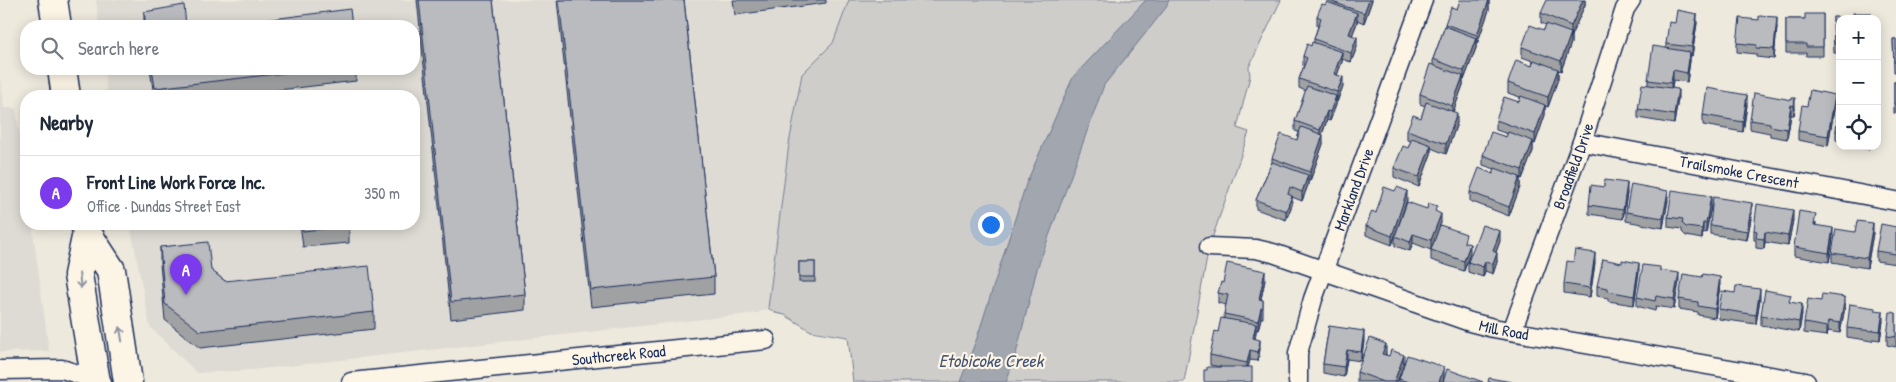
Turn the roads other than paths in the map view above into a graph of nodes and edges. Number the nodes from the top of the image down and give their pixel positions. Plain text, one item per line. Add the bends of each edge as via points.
1 (53, 0) edge
2 (1423, 0) edge
3 (1632, 0) edge
4 (56, 20) edge
5 (63, 75) edge
6 (65, 90) edge
7 (1582, 142) junction
8 (1896, 201) edge
9 (86, 230) edge
10 (87, 230) edge
11 (1209, 247) dead end
12 (1324, 269) junction
13 (1512, 332) junction
14 (766, 340) dead end
15 (0, 370) edge
16 (98, 381) edge
17 (128, 382) edge
18 (351, 382) edge
19 (1298, 382) edge
20 (1806, 382) edge

1 - 4 main road
2 - 12 street, Markland Drive
3 - 7 street, Broadfield Drive via 1625,9
5 - 6 main road
7 - 8 street, Trailsmoke Crescent
7 - 13 street, Broadfield Drive
9 -> 16 main road via 78,275
17 -> 10 main road via 110,270
11 - 12 street, Mill Road via 1256,249
12 - 13 street, Mill Road via 1470,322
12 - 19 street, Markland Drive via 1298,353
13 - 20 street, Mill Road
14 - 18 street, Southcreek Road
15 - 16 street via 62,369

